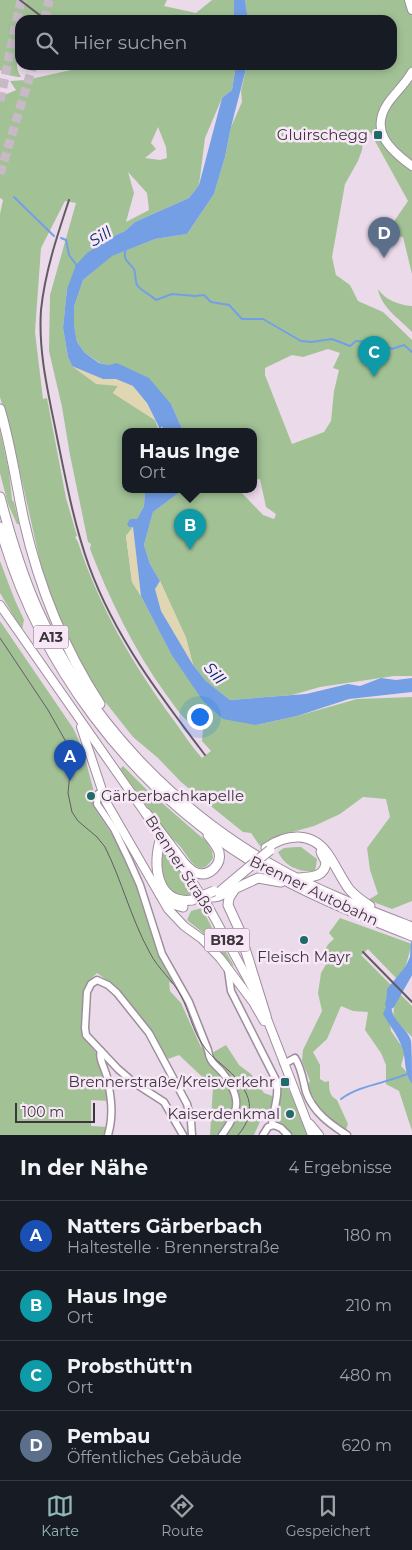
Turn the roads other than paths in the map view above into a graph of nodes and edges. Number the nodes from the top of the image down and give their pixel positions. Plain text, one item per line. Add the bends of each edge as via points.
1 (409, 0) edge
2 (412, 10) edge
3 (412, 72) edge
4 (412, 166) edge
5 (0, 408) edge
6 (0, 497) edge
7 (0, 527) edge
8 (0, 599) edge
9 (0, 606) edge
10 (24, 639) junction
11 (72, 709) junction
12 (125, 744) junction
13 (111, 763) junction
14 (95, 771) junction
15 (102, 792) junction
16 (146, 813) junction
17 (200, 825) junction
18 (161, 838) junction
19 (268, 849) junction
20 (294, 881) junction
21 (234, 890) junction
22 (160, 894) junction
23 (216, 894) junction
24 (192, 903) junction
25 (354, 904) junction
26 (412, 927) edge
27 (412, 936) edge
28 (228, 968) junction
29 (266, 1016) junction
30 (274, 1037) junction
31 (101, 1050) junction
32 (284, 1064) junction
33 (305, 1119) junction
34 (272, 1125) junction
35 (286, 1133) edge
36 (108, 1135) edge
37 (183, 1135) edge
38 (192, 1135) edge
39 (222, 1135) edge
40 (263, 1135) edge
41 (312, 1135) edge
42 (322, 1135) edge
43 (347, 1135) edge

1 - 2 main road
3 - 4 main road via 389,102 381,122 388,145
5 - 12 highway, A13 via 28,538 47,601 68,651
6 - 12 highway, Brenner Autobahn / A13 via 17,557 47,628 88,698
7 - 17 highway, Brenner Autobahn / A13 via 38,628 82,701 137,769
8 - 10 main road, B182
9 - 10 main road, B182
10 - 11 main road, B182
11 - 13 main road, Brenner Straße / B182
11 - 14 main road, B182
12 - 20 highway, Brenner Autobahn / A13 via 161,782 208,822
13 - 14 main road via 104,761
13 - 16 main road, Brenner Straße / B182
14 - 15 main road, B182
15 - 22 main road, B182
15 - 39 street via 98,794 97,804 114,829 140,885 162,954 189,1002 209,1058 225,1076 236,1096 233,1118
16 - 17 highway via 189,868 204,874 216,867 220,854
16 - 18 main road, Brenner Straße / B182
17 - 20 highway, Brenner Autobahn / A13 via 247,859
18 - 24 highway via 156,858 161,884 176,899
18 - 29 main road, Brenner Straße / B182 via 200,893
19 - 20 highway via 295,840 320,850 326,862 322,872 315,877
19 - 23 highway
19 - 25 highway via 288,837 312,840 326,852
20 - 21 highway via 258,878
20 - 25 highway, Brenner Autobahn / A13
21 - 23 highway
21 - 29 highway via 228,905 239,929
22 - 24 highway via 175,906
22 - 28 main road, Brenner Straße / B182 via 175,918 202,939
23 - 24 highway
25 - 26 highway, Brenner Autobahn
25 - 27 highway, Brenner Autobahn / A13
28 - 30 main road, Brenner Straße / B182
28 - 34 street via 231,991 276,1080 278,1092
29 - 30 main road, Brenner Straße / B182
30 - 32 main road, Brenner Straße / B182
31 - 36 street via 112,1105
31 - 37 street via 120,1071 164,1102
31 - 38 street via 86,1034 85,1028 87,992 92,982 99,980 121,998 154,1040 187,1104
32 - 33 main road, Brenner Straße / B182
32 - 43 street via 295,1058 316,1111
33 - 41 main road, Brenner Straße / B182
33 - 42 main road, Brenner Straße / B182
34 - 35 street
34 - 40 street

